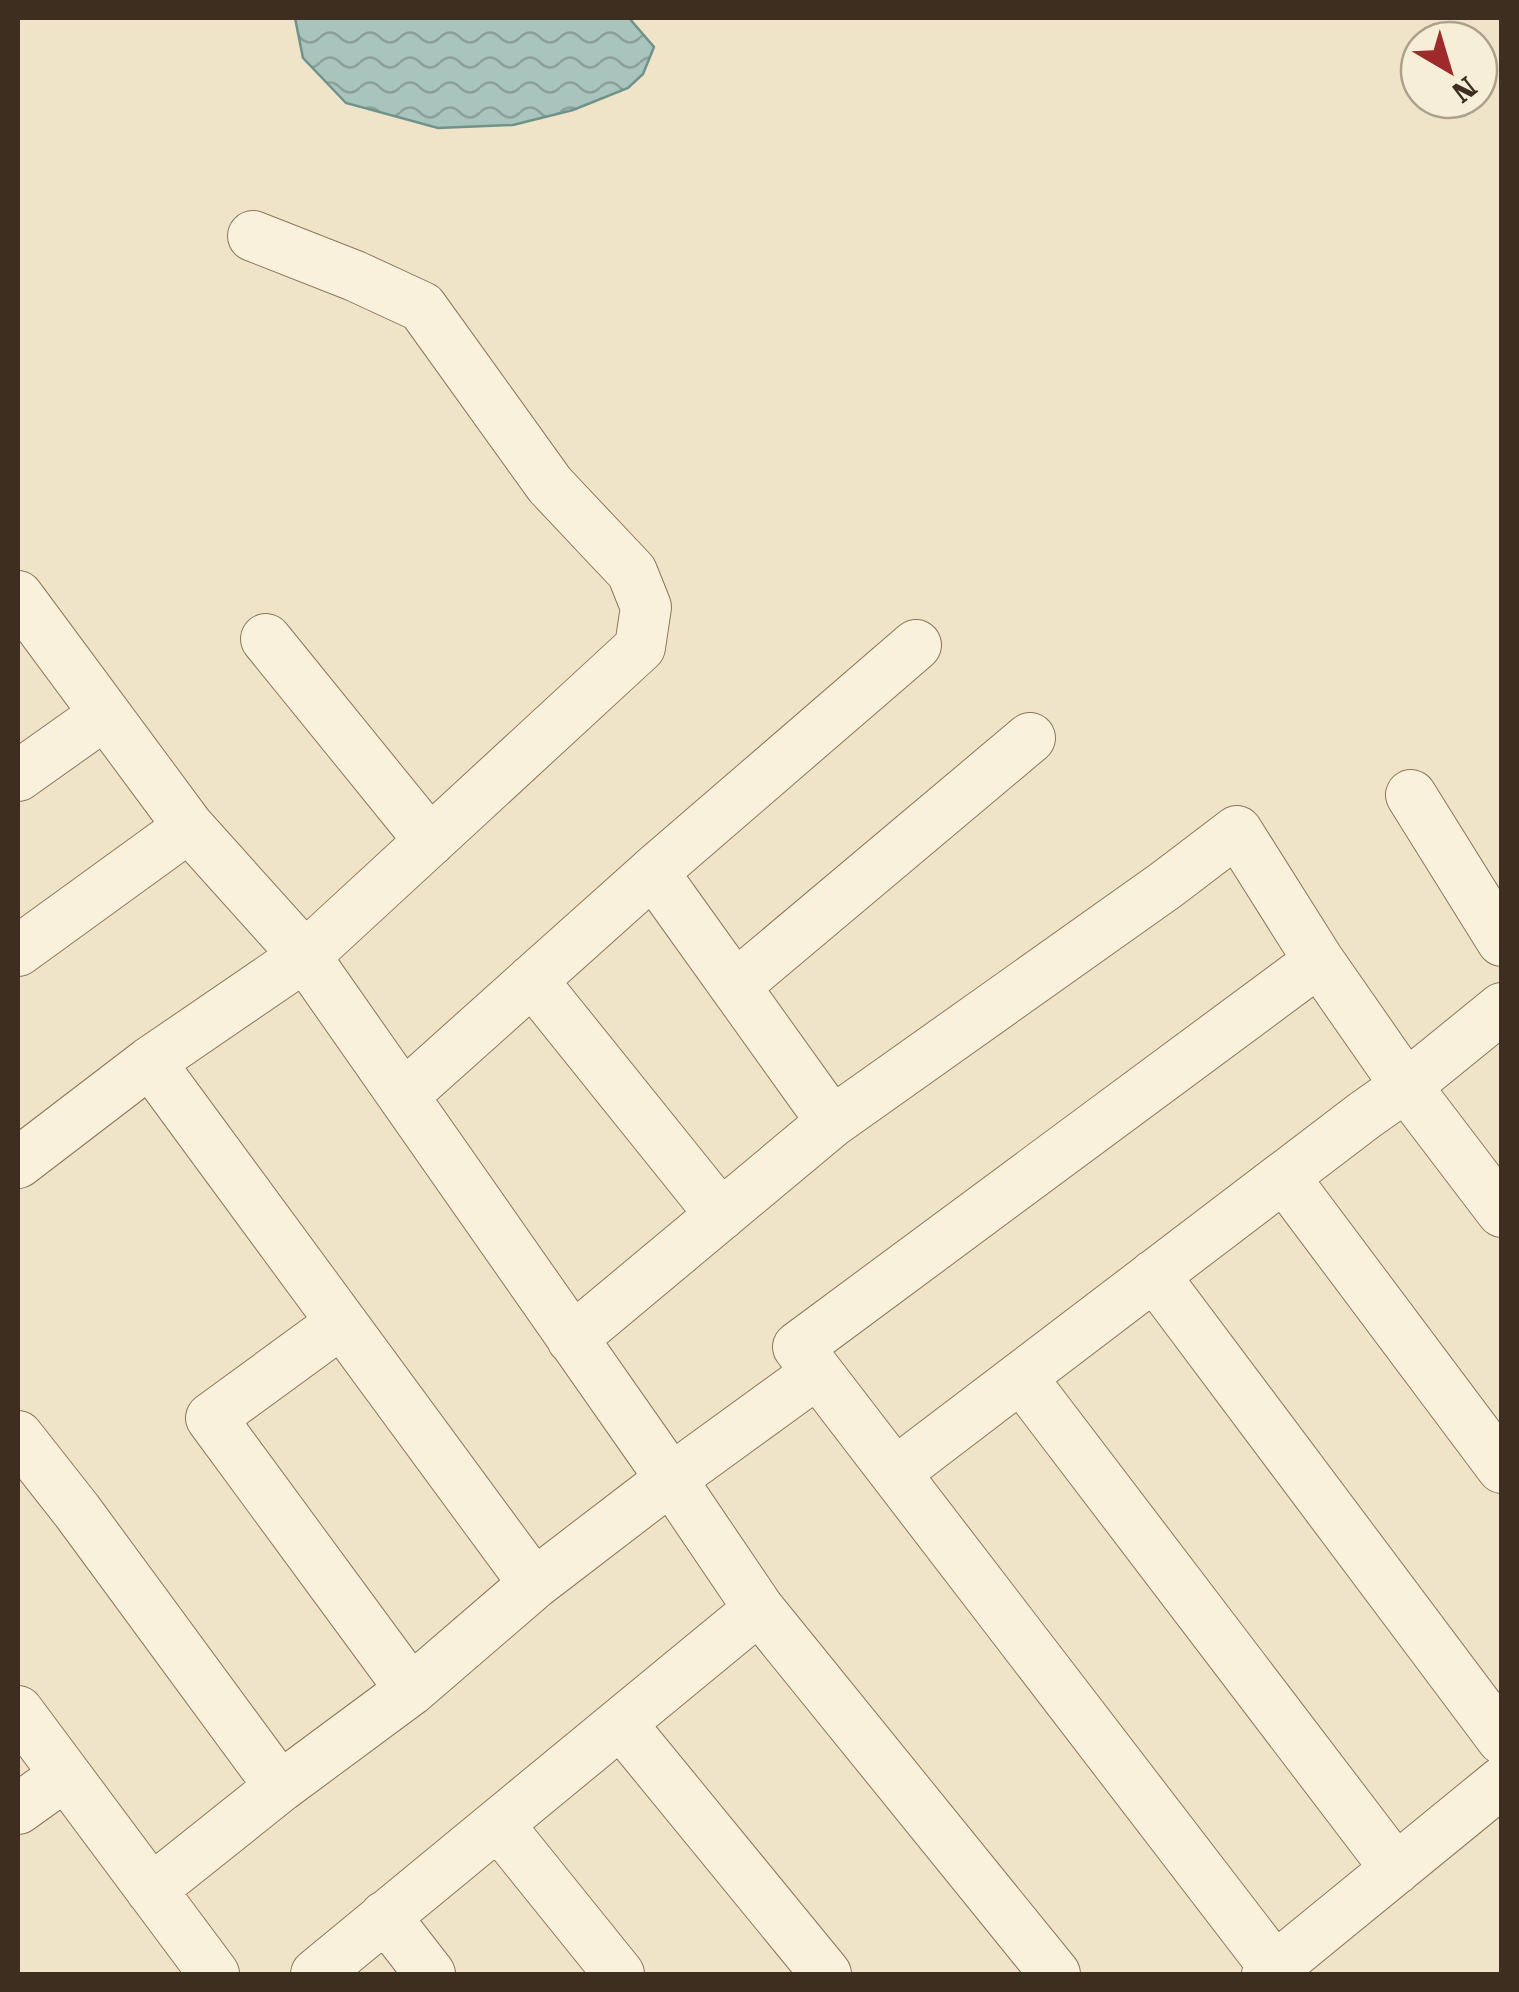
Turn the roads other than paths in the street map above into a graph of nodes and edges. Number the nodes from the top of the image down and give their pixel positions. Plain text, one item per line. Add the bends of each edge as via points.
1 (253, 236) dead end
2 (18, 596) edge
3 (266, 639) dead end
4 (916, 646) dead end
5 (104, 715) junction
6 (1030, 738) dead end
7 (18, 776) edge
8 (1411, 795) dead end
9 (188, 827) junction
10 (430, 841) junction
11 (654, 872) junction
12 (1502, 942) edge
13 (18, 950) edge
14 (305, 956) junction
15 (1319, 962) junction
16 (532, 980) junction
17 (735, 986) junction
18 (1502, 1008) edge
19 (150, 1062) junction
20 (1406, 1086) junction
21 (404, 1096) junction
22 (832, 1122) junction
23 (18, 1163) edge
24 (1284, 1177) junction
25 (1502, 1212) edge
26 (721, 1215) junction
27 (1154, 1275) junction
28 (341, 1323) junction
29 (572, 1339) junction
30 (817, 1373) junction
31 (1021, 1376) junction
32 (18, 1436) edge
33 (1502, 1468) edge
34 (896, 1472) junction
35 (672, 1478) junction
36 (534, 1584) junction
37 (760, 1609) junction
38 (411, 1690) junction
39 (18, 1712) edge
40 (622, 1724) junction
41 (1502, 1739) edge
42 (64, 1776) junction
43 (1502, 1782) edge
44 (280, 1786) junction
45 (18, 1809) edge
46 (498, 1824) junction
47 (1396, 1869) junction
48 (151, 1890) junction
49 (385, 1916) junction
50 (1271, 1971) edge
51 (214, 1974) edge
52 (316, 1974) edge
53 (430, 1974) edge
54 (619, 1974) edge
55 (826, 1974) edge
56 (1054, 1974) edge

1 - 10 street via 422,307 550,485 632,572 646,608 640,647
2 - 5 street
3 - 10 street
4 - 11 street
5 - 7 street
5 - 9 street
6 - 17 street
8 - 12 street
9 - 13 street
9 - 14 street
10 - 14 street
11 - 16 street
11 - 17 street
14 - 19 street
14 - 21 street
15 - 20 street
15 - 22 street via 1236,832
15 - 30 street via 798,1347
16 - 21 street
16 - 26 street
17 - 22 street
18 - 20 street
19 - 23 street
19 - 28 street
20 - 24 street
20 - 25 street
21 - 29 street
22 - 26 street
24 - 27 street
24 - 33 street
26 - 29 street
27 - 31 street
27 - 41 street
28 - 36 street
28 - 38 street via 211,1418
29 - 35 street
30 - 34 street
30 - 35 street
31 - 34 street
31 - 47 street
32 - 44 street
34 - 50 street
35 - 36 street
35 - 37 street
36 - 38 street
37 - 40 street
37 - 56 street
38 - 44 street
39 - 42 street
40 - 46 street
40 - 55 street
42 - 45 street
42 - 48 street
43 - 47 street
44 - 48 street
46 - 49 street
46 - 54 street
47 - 50 street
48 - 51 street
49 - 52 street
49 - 53 street

